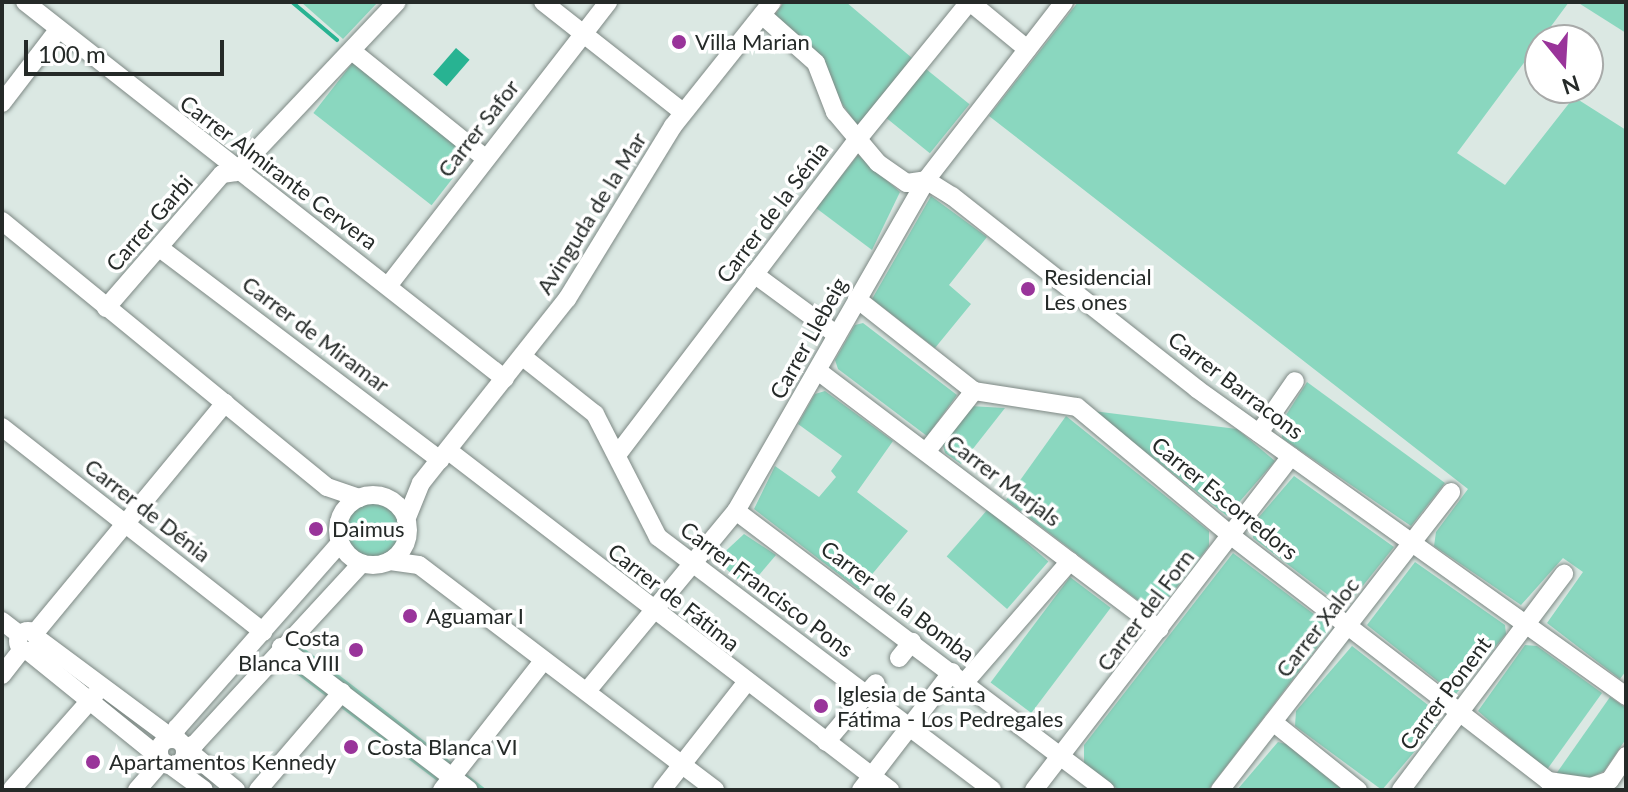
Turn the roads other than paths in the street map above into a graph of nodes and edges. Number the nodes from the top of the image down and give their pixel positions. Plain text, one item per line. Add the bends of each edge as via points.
1 (25, 2) edge
2 (397, 2) edge
3 (543, 2) edge
4 (608, 2) edge
5 (970, 2) edge
6 (1064, 2) edge
7 (767, 8) edge
8 (58, 30) junction
9 (584, 34) junction
10 (1027, 49) junction
11 (352, 51) junction
12 (2, 103) edge
13 (683, 112) junction
14 (857, 140) junction
15 (485, 158) junction
16 (236, 172) junction
17 (926, 180) junction
18 (2, 221) edge
19 (161, 249) junction
20 (754, 274) junction
21 (388, 286) junction
22 (857, 299) junction
23 (106, 308) junction
24 (837, 335) junction
25 (523, 357) junction
26 (818, 371) junction
27 (505, 379) junction
28 (1295, 381) dead end
29 (974, 391) junction
30 (225, 403) junction
31 (2, 427) edge
32 (1259, 433) junction
33 (926, 452) junction
34 (617, 455) junction
35 (445, 456) junction
36 (1291, 456) junction
37 (420, 486) junction
38 (327, 487) junction
39 (1451, 492) dead end
40 (382, 496) junction
41 (359, 498) junction
42 (736, 511) junction
43 (126, 522) junction
44 (338, 522) junction
45 (407, 528) junction
46 (1231, 536) junction
47 (340, 543) junction
48 (1412, 543) junction
49 (390, 561) junction
50 (1070, 561) junction
51 (690, 563) junction
52 (361, 564) junction
53 (419, 565) junction
54 (1564, 574) dead end
55 (652, 611) junction
56 (2, 621) edge
57 (1527, 626) junction
58 (1348, 628) junction
59 (1159, 629) junction
60 (263, 632) junction
61 (28, 642) junction
62 (912, 642) junction
63 (281, 647) junction
64 (899, 658) dead end
65 (544, 660) junction
66 (2, 675) edge
67 (959, 677) junction
68 (746, 683) junction
69 (871, 689) junction
70 (587, 691) junction
71 (342, 692) junction
72 (95, 694) junction
73 (1626, 696) edge
74 (1458, 715) junction
75 (1273, 722) junction
76 (908, 727) junction
77 (826, 742) junction
78 (179, 743) junction
79 (1061, 756) junction
80 (1626, 756) edge
81 (163, 761) junction
82 (680, 763) junction
83 (866, 783) edge
84 (447, 784) edge
85 (9, 786) edge
86 (1550, 788) edge
87 (137, 790) edge
88 (204, 790) edge
89 (236, 790) edge
90 (258, 790) edge
91 (469, 790) edge
92 (662, 790) edge
93 (715, 790) edge
94 (890, 790) edge
95 (992, 790) edge
96 (1034, 790) edge
97 (1105, 790) edge
98 (1220, 790) edge
99 (1358, 790) edge
100 (1401, 790) edge

1 - 8 street, Carrer Almirante Cervera
2 - 11 street, Carrer Garbi
3 - 9 street
4 - 9 street, Carrer Safor
5 - 10 street
5 - 14 street, Carrer de la Sénia
6 - 10 street, Carrer Llebeig
7 - 13 street, Avinguda de la Mar
7 - 14 street, Carrer Barracons via 816,63 835,112
8 - 12 street
8 - 16 street, Carrer Almirante Cervera
9 - 13 street
9 - 15 street, Carrer Safor
10 - 17 street, Carrer Llebeig
11 - 15 street
11 - 16 street, Carrer Garbi
13 - 25 street, Avinguda de la Mar via 595,259
14 - 17 street, Carrer Barracons via 907,183
14 - 20 street, Carrer de la Sénia
15 - 21 street, Carrer Safor
16 - 19 street, Carrer Garbi via 222,174
16 - 21 street, Carrer Almirante Cervera
17 - 22 street, Carrer Llebeig
17 - 32 street, Carrer Barracons
18 - 23 street
19 - 23 street, Carrer Garbi
19 - 35 street, Carrer de Miramar
20 - 24 street
20 - 34 street, Carrer de la Sénia
21 - 27 street, Carrer Almirante Cervera
22 - 24 street, Carrer Llebeig
22 - 29 street, Carrer Escorredors
23 - 30 street
24 - 26 street, Carrer Llebeig
25 - 27 street, Avinguda de la Mar
25 - 34 street, Carrer Francisco Pons via 595,414
26 - 33 street, Carrer Marjals
26 - 42 street, Carrer Llebeig
27 - 35 street, Avinguda de la Mar
28 - 32 street
29 - 33 street
29 - 46 street, Carrer Escorredors via 1077,407
30 - 38 street
30 - 43 street
31 - 43 street, Carrer de Dénia
32 - 36 street, Carrer Barracons
33 - 50 street, Carrer Marjals
34 - 51 street, Carrer Francisco Pons via 658,537
35 - 37 street, Avinguda de la Mar
35 - 55 street, Carrer de Fátima
36 - 46 street, Carrer del Forn
36 - 48 street, Carrer Barracons
37 - 40 street
37 - 45 street, Avinguda de la Mar
38 - 41 street
38 - 44 street
39 - 48 street, Carrer Xaloc
40 - 41 street
40 - 45 street via 393,501
41 - 44 street
42 - 51 street, Carrer Llebeig
42 - 62 street, Carrer de la Bomba
43 - 60 street, Carrer de Dénia
43 - 61 street
44 - 47 street
45 - 49 street
45 - 53 street
46 - 58 street, Carrer Escorredors
46 - 59 street, Carrer del Forn
47 - 52 street
47 - 60 street
48 - 57 street, Carrer Barracons
48 - 58 street, Carrer Xaloc
49 - 52 street
49 - 53 street
50 - 59 street, Carrer Marjals
50 - 67 street
51 - 55 street, Carrer Llebeig
51 - 69 street, Carrer Francisco Pons
52 - 63 street
53 - 65 street
54 - 57 street
55 - 68 street, Carrer de Fátima
55 - 70 street, Carrer Llebeig
56 - 61 street
57 - 73 street, Carrer Barracons
57 - 74 street, Carrer Ponent
58 - 74 street, Carrer Escorredors
58 - 75 street, Carrer Xaloc
59 - 79 street, Carrer del Forn
60 - 78 street via 177,728
61 - 66 street
61 - 72 street
62 - 64 street
62 - 67 street, Carrer de la Bomba
63 - 71 street
63 - 78 street via 195,744
65 - 70 street
65 - 84 street
67 - 76 street
67 - 79 street, Carrer de la Bomba
68 - 77 street, Carrer de Fátima
68 - 82 street
69 - 76 street, Carrer Francisco Pons
69 - 77 street
70 - 82 street
71 - 84 street
71 - 90 street
72 - 78 street
72 - 81 street
72 - 85 street
74 - 86 street, Carrer Escorredors
74 - 100 street, Carrer Ponent
75 - 98 street, Carrer Xaloc
75 - 99 street
76 - 83 street
76 - 95 street, Carrer Francisco Pons
77 - 83 street, Carrer de Fátima
78 - 81 street via 161,744
78 - 89 street
79 - 96 street, Carrer del Forn
79 - 97 street, Carrer de la Bomba
80 - 86 street via 1610,780 1591,787
81 - 87 street
81 - 88 street
82 - 92 street
82 - 93 street
83 - 94 street, Carrer de Fátima
84 - 91 street

